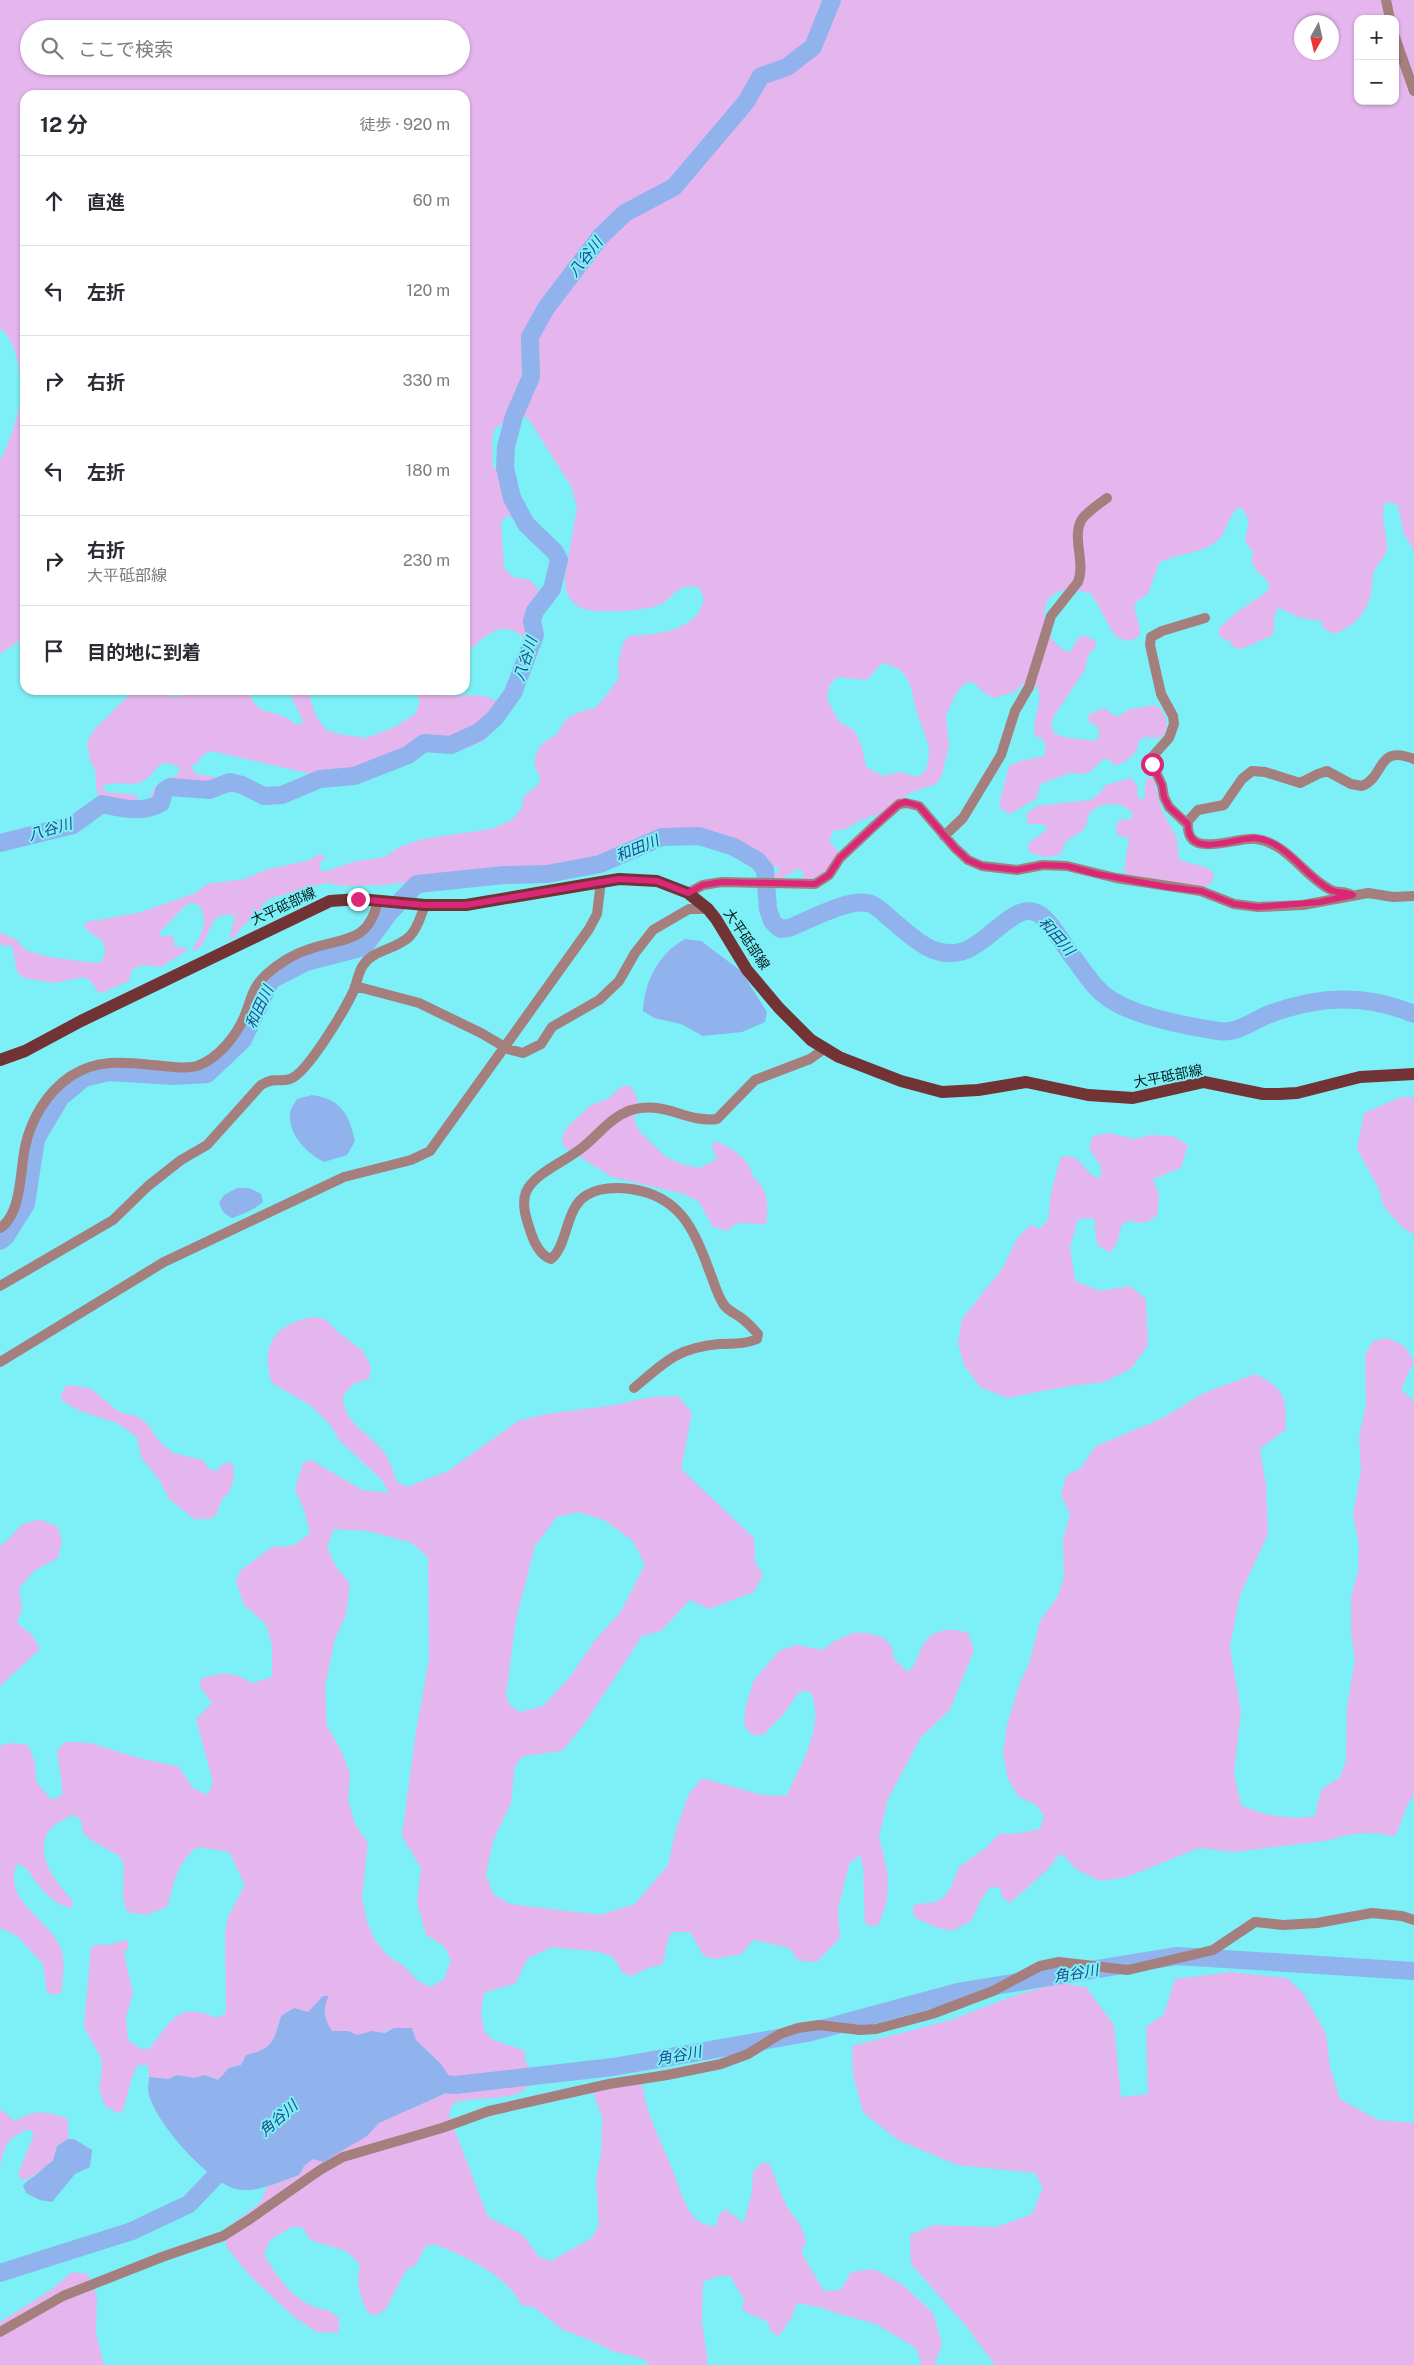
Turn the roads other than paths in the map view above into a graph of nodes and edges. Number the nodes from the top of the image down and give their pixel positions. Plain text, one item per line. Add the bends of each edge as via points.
1 (1386, 0) edge
2 (1389, 15) edge
3 (1399, 49) edge
4 (1414, 92) edge
5 (1107, 498) dead end
6 (1205, 618) dead end
7 (1414, 759) edge
8 (1188, 824) junction
9 (944, 836) junction
10 (601, 881) junction
11 (688, 893) junction
12 (1353, 895) junction
13 (1414, 896) edge
14 (378, 901) junction
15 (425, 905) junction
16 (708, 909) junction
17 (355, 986) junction
18 (504, 1046) junction
19 (824, 1050) junction
20 (0, 1060) edge
21 (1414, 1074) edge
22 (0, 1228) edge
23 (0, 1286) edge
24 (0, 1362) edge
25 (634, 1388) dead end
26 (1414, 1920) edge
27 (0, 2332) edge

1 - 2 street
3 - 4 street
5 - 9 street via 1082,519 1078,537 1081,576 1051,616 1029,687 1015,711 1001,755 963,818
6 - 8 street via 1162,630 1151,637 1150,645 1161,694 1174,724 1169,738 1153,756 1152,764 1169,807
7 - 8 street via 1396,754 1390,756 1362,786 1327,771 1300,783 1252,771 1242,779 1224,805 1198,810
8 - 12 street via 1194,841 1203,844 1221,845 1255,838 1273,844 1332,891
9 - 11 street via 919,806 906,802 899,804 840,858 829,875 815,884 722,882 703,885
9 - 12 street via 968,860 982,866 1017,870 1043,865 1067,866 1201,891 1246,906 1303,904
10 - 11 main road, 大平砥部線 via 657,881
10 - 15 main road, 大平砥部線 via 486,903
10 - 18 street via 597,914 589,929
11 - 16 main road, 大平砥部線
12 - 13 street
14 - 15 main road, 大平砥部線
14 - 20 main road, 大平砥部線 via 344,899 318,905 25,1051
14 - 22 street via 370,924 362,933 306,950 268,973 252,991 245,1015 232,1037 222,1049 198,1066 104,1063 80,1071 61,1084 42,1103 28,1136 15,1206
15 - 17 street via 410,937 364,964
16 - 18 street via 690,909 653,930 619,981 600,1000 552,1027 541,1044 523,1053
16 - 19 main road, 大平砥部線 via 747,970 778,1008
17 - 18 street via 419,1002
17 - 23 street via 330,1034 300,1072 291,1079 273,1079 262,1085 207,1145 181,1160 148,1186 112,1220
18 - 24 street via 430,1151 411,1160 344,1177 164,1262
19 - 21 main road, 大平砥部線 via 901,1081 942,1092 1026,1082 1088,1095 1133,1098 1204,1082 1263,1094 1279,1094 1297,1093 1360,1077
19 - 25 street via 810,1059 755,1080 717,1119 692,1118 657,1106 615,1117 582,1148 534,1182 527,1192 523,1209 533,1239 545,1257 551,1259 558,1254 573,1211 585,1196 601,1188 617,1187 648,1192 664,1199 692,1228 725,1307 745,1320 758,1334 757,1339 744,1344 718,1344 684,1350
26 - 27 street via 1372,1913 1318,1923 1283,1925 1255,1922 1213,1950 1128,1970 1059,1962 1040,1966 993,1991 932,2014 860,2030 819,2025 798,2028 721,2064 609,2084 489,2111 343,2158 223,2236 62,2296

